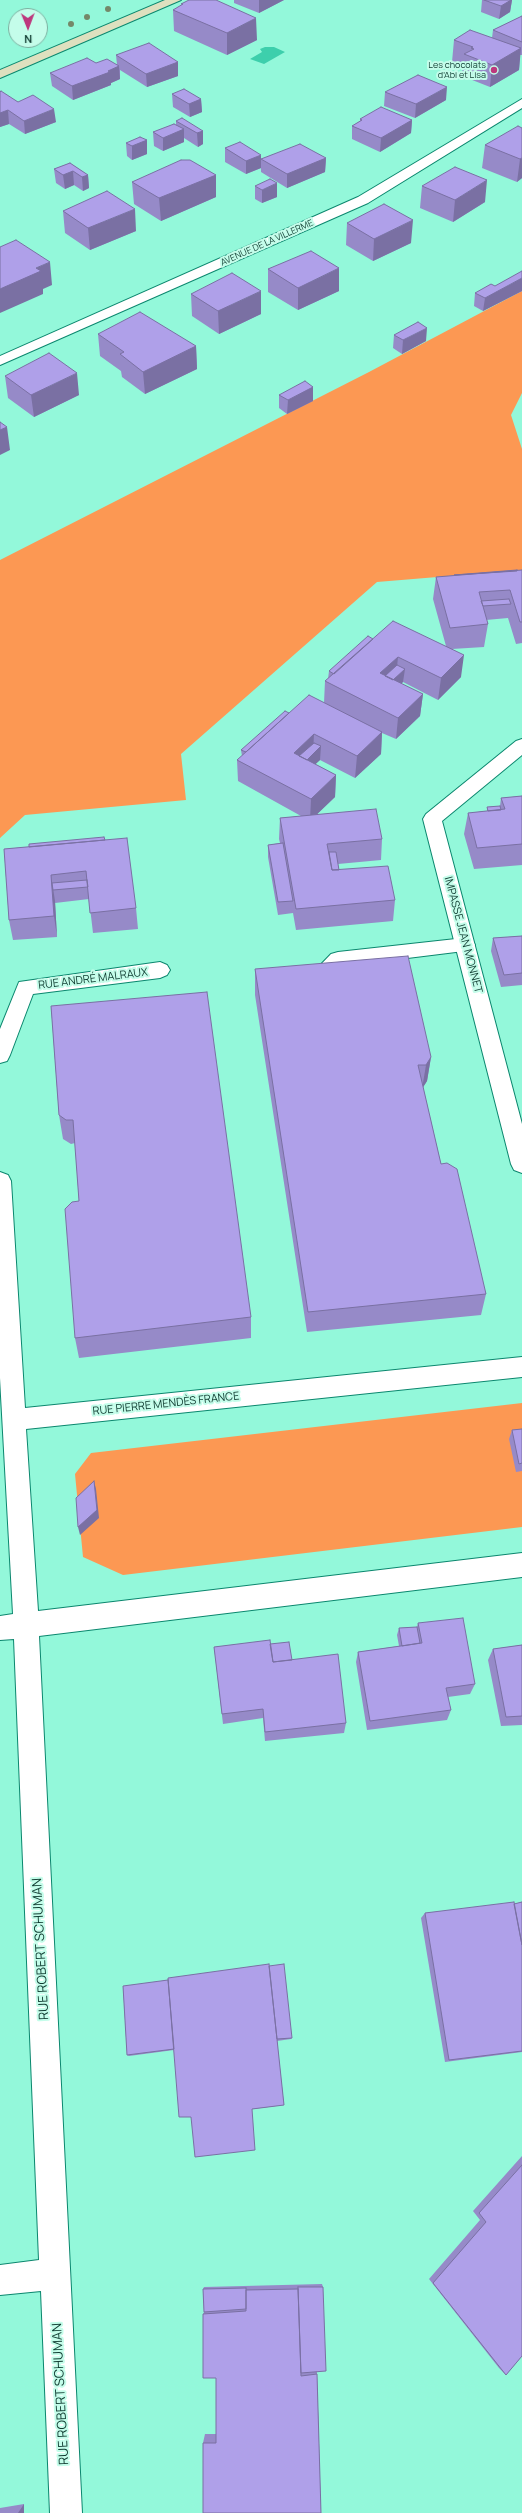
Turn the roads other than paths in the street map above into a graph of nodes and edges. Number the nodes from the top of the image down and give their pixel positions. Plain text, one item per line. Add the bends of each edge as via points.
1 (174, 0) edge
2 (0, 74) edge
3 (522, 103) edge
4 (0, 361) edge
5 (522, 745) edge
6 (465, 945) junction
7 (160, 970) dead end
8 (315, 981) edge
9 (0, 1055) edge
10 (522, 1164) edge
11 (0, 1181) edge
12 (522, 1367) edge
13 (14, 1420) junction
14 (522, 1565) edge
15 (13, 1626) edge
16 (55, 2274) junction
17 (0, 2280) edge
18 (66, 2513) edge

1 - 2 street
3 - 4 street, AVENUE DE LA VILLERME via 363,200
5 - 6 street, IMPASSE JEAN MONNET via 432,819
6 - 8 street via 338,959
6 - 10 street, IMPASSE JEAN MONNET
7 - 9 street, RUE ANDRÉ MALRAUX via 26,987
11 - 13 street
12 - 13 street, RUE PIERRE MENDÈS FRANCE
13 - 15 street
14 - 15 street
15 - 16 street, RUE ROBERT SCHUMAN
16 - 17 street
16 - 18 street, RUE ROBERT SCHUMAN

